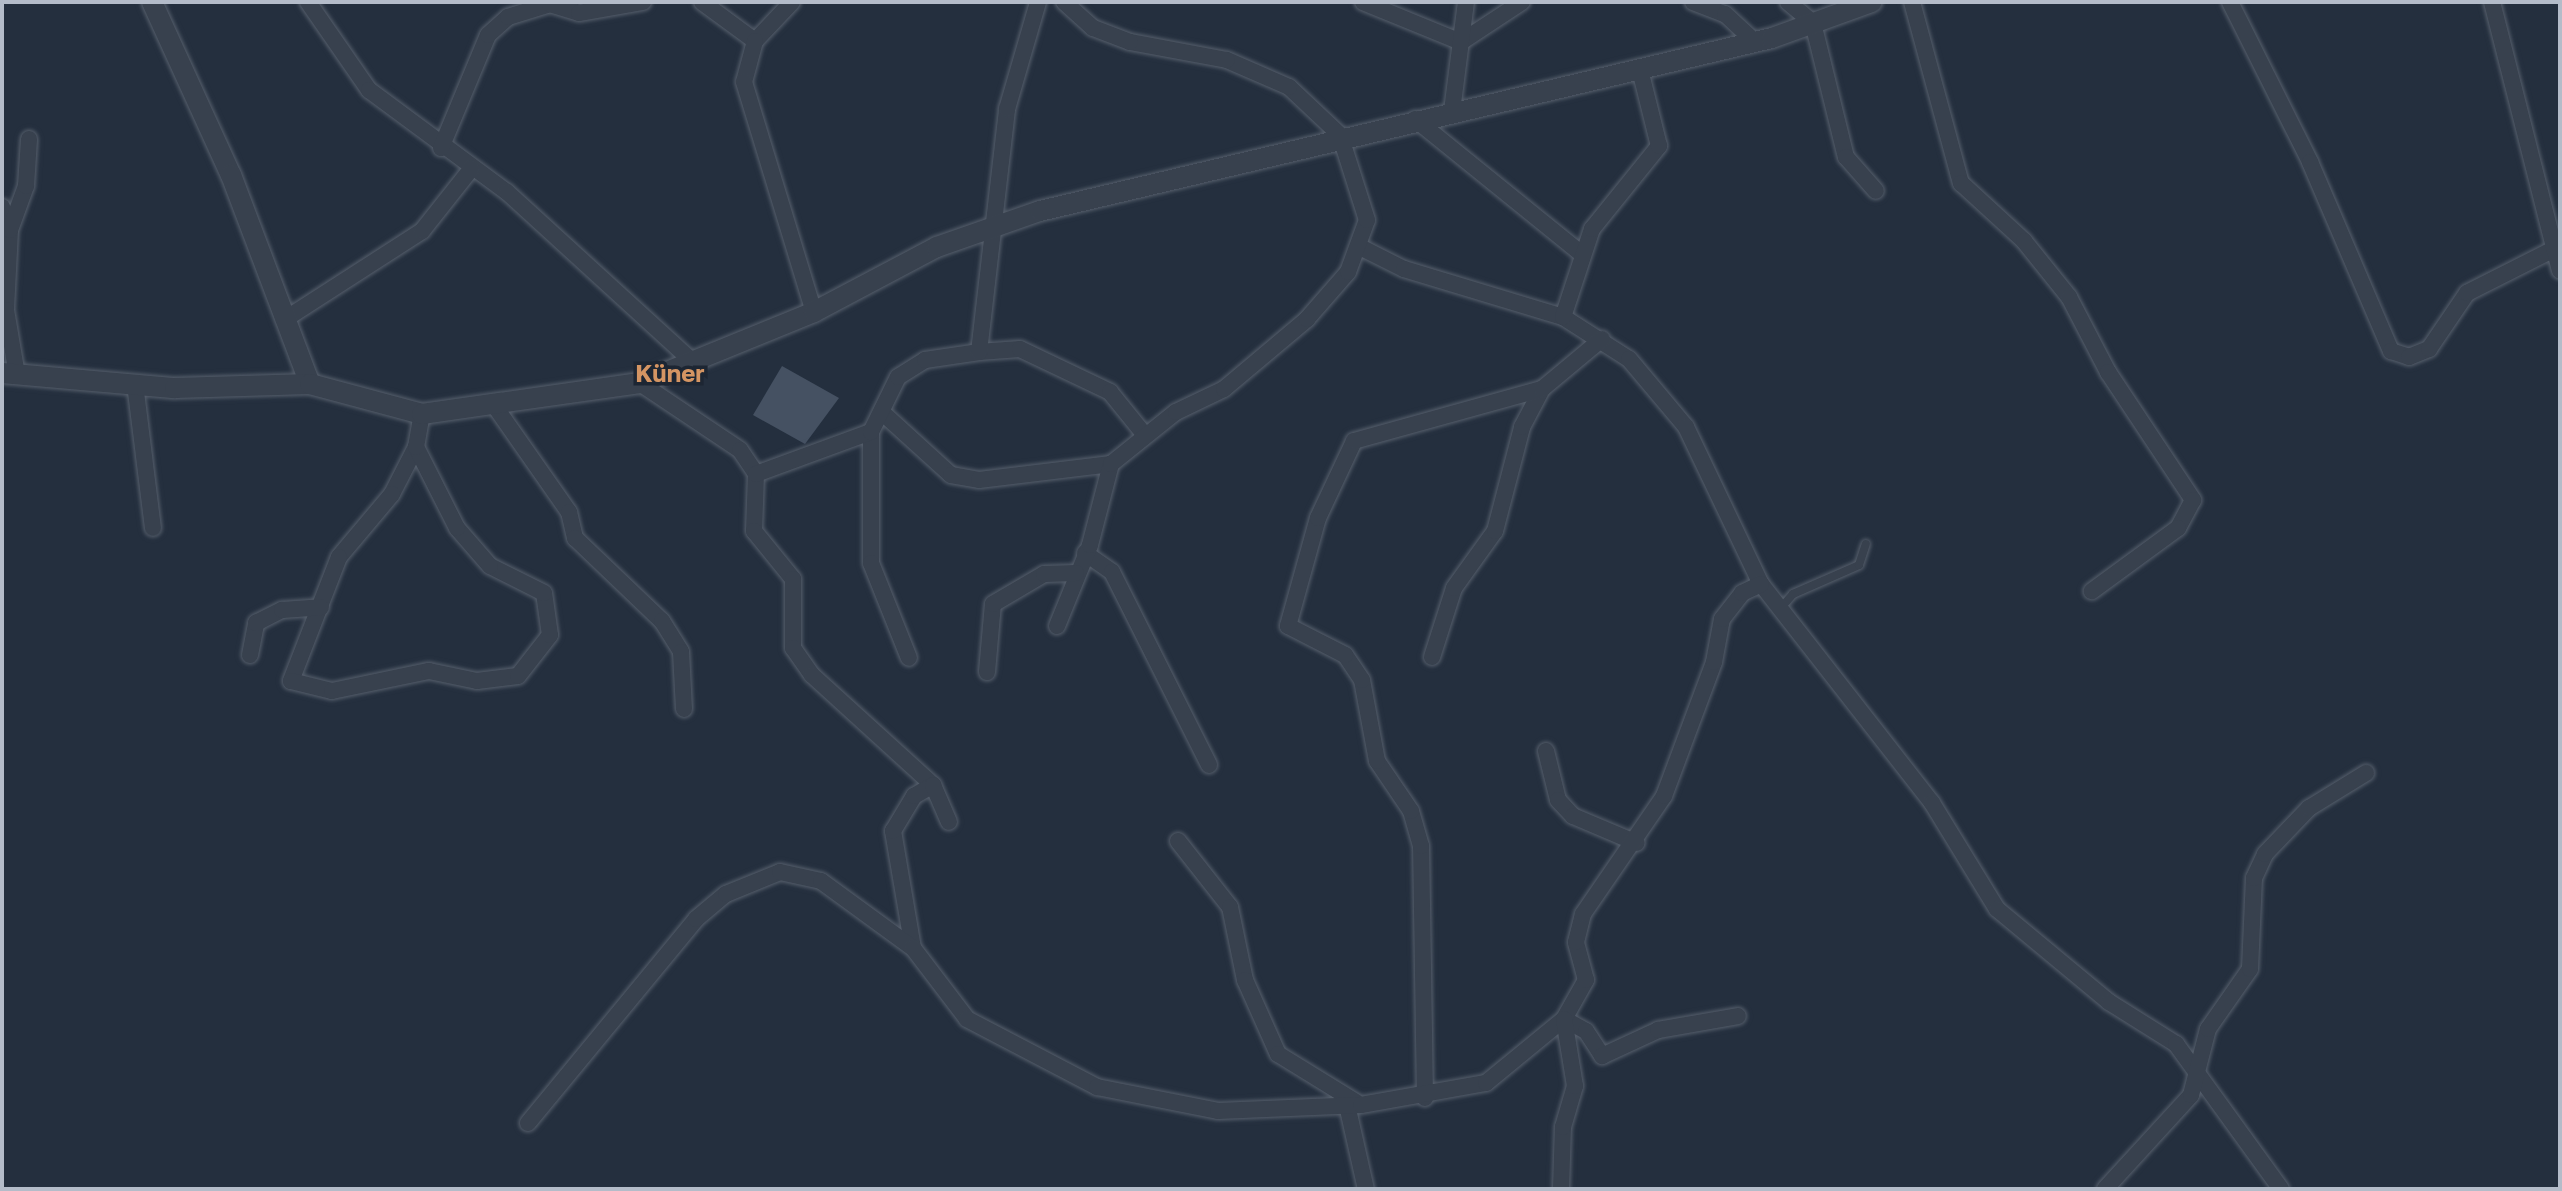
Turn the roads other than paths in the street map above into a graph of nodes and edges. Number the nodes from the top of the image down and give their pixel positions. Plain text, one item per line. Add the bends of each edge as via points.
1 (152, 2) edge
2 (308, 2) edge
3 (643, 2) edge
4 (702, 2) edge
5 (792, 2) edge
6 (1038, 2) edge
7 (1064, 2) edge
8 (1363, 2) edge
9 (1466, 2) edge
10 (1522, 2) edge
11 (1693, 2) edge
12 (1788, 2) edge
13 (1872, 2) edge
14 (1912, 2) edge
15 (2230, 2) edge
16 (2492, 2) edge
17 (550, 3) edge
18 (1813, 23) junction
19 (755, 41) junction
20 (1461, 42) junction
21 (1755, 42) junction
22 (1640, 70) junction
23 (1452, 111) junction
24 (1415, 119) junction
25 (1340, 135) junction
26 (29, 139) dead end
27 (441, 148) junction
28 (472, 168) junction
29 (1876, 191) dead end
30 (2, 207) edge
31 (994, 229) junction
32 (10, 230) junction
33 (1362, 248) junction
34 (2554, 249) junction
35 (1582, 254) junction
36 (2560, 271) edge
37 (814, 312) junction
38 (1563, 317) junction
39 (284, 320) junction
40 (1602, 339) junction
41 (979, 352) junction
42 (691, 360) junction
43 (10, 374) edge
44 (640, 383) junction
45 (135, 384) junction
46 (310, 384) junction
47 (1542, 389) junction
48 (494, 405) junction
49 (422, 414) junction
50 (885, 415) junction
51 (871, 432) junction
52 (1144, 434) junction
53 (416, 447) junction
54 (1111, 464) junction
55 (756, 474) junction
56 (153, 528) dead end
57 (1866, 544) dead end
58 (1085, 553) junction
59 (1076, 573) junction
60 (1761, 584) junction
61 (2092, 591) dead end
62 (321, 607) junction
63 (1779, 610) junction
64 (1057, 626) dead end
65 (250, 655) dead end
66 (1432, 657) dead end
67 (909, 658) dead end
68 (987, 672) dead end
69 (684, 709) dead end
70 (1546, 751) dead end
71 (1209, 765) dead end
72 (2366, 773) dead end
73 (933, 785) junction
74 (949, 822) dead end
75 (1178, 841) dead end
76 (1637, 843) junction
77 (913, 948) junction
78 (1738, 1016) dead end
79 (1564, 1019) junction
80 (2194, 1062) junction
81 (1425, 1098) junction
82 (1354, 1105) junction
83 (528, 1123) dead end
84 (1366, 1189) edge
85 (1561, 1189) edge
86 (2105, 1189) edge
87 (2281, 1189) edge

1 - 39 street via 231,175
2 - 27 street via 369,90
3 - 17 street via 579,13
4 - 19 street
5 - 19 street
6 - 31 street via 1007,109
7 - 25 street via 1093,28 1130,42 1227,60 1289,87
8 - 20 street
9 - 20 street
10 - 20 street
11 - 21 street via 1725,14
12 - 18 street
13 - 18 street
14 - 61 street via 1961,183 2024,241 2069,297 2108,372 2193,500 2178,528
15 - 34 street via 2310,162 2391,351 2409,357 2429,349 2467,293
16 - 34 street
17 - 27 street via 508,17 488,35
18 - 21 street
18 - 29 street via 1846,157
19 - 37 street via 744,82 752,125 779,187 792,254
20 - 23 street
21 - 22 street
22 - 23 street
22 - 35 street via 1659,146 1592,229
23 - 24 street
24 - 25 street
24 - 35 street
25 - 31 street
25 - 33 street via 1367,220
26 - 32 street via 26,186
27 - 28 street
28 - 39 street via 422,231
28 - 42 street
30 - 32 street
31 - 37 street via 937,247
31 - 41 street
32 - 43 street
33 - 38 street via 1404,269
33 - 52 street via 1307,319 1265,358
34 - 36 street
35 - 38 street
37 - 42 street
38 - 40 street
39 - 46 street
40 - 47 street
40 - 60 street via 1629,359 1686,427
41 - 50 street via 925,360 898,377
41 - 52 street via 1020,349 1110,392
42 - 44 street
43 - 45 street
44 - 48 street
44 - 55 street via 740,450
45 - 46 street
45 - 56 street
46 - 49 street
47 - 66 street via 1522,427 1495,531 1454,588
47 - 81 street via 1354,441 1318,518 1288,626 1345,655 1362,680 1377,761 1411,811 1421,846
48 - 49 street
48 - 69 street via 569,512 575,538 662,621 681,652
49 - 53 street
50 - 51 street
50 - 54 street via 951,475 979,480
51 - 55 street
51 - 67 street via 871,563
52 - 54 street
53 - 62 street via 392,494 339,557
53 - 62 street via 457,528 490,566 544,593 550,635 518,676 477,681 429,671 332,691 291,681
54 - 58 street
55 - 73 street via 754,531 793,579 793,648 812,675
57 - 63 lane via 1859,565 1793,594
58 - 59 street
58 - 71 street via 1112,572
59 - 64 street
59 - 68 street via 1044,574 993,604
60 - 63 street
60 - 76 street via 1742,593 1722,619 1687,737
62 - 65 street via 282,610 256,623
63 - 80 street via 1932,803 1997,909
70 - 76 street via 1558,800 1573,816
72 - 80 street via 2309,808 2265,854 2254,878 2250,969
73 - 74 street
73 - 77 street via 914,796 893,831
75 - 82 street via 1230,907 1250,994 1278,1054
76 - 79 street via 1583,914 1576,942 1586,980
77 - 82 street via 967,1019 1097,1087 1218,1111
77 - 83 street via 821,881 780,872 726,894 602,1025
78 - 79 street via 1658,1030 1602,1056 1586,1031
79 - 81 street via 1486,1083
79 - 85 street via 1575,1086 1563,1127
80 - 86 street via 2191,1095
80 - 87 street
81 - 82 street
82 - 84 street

